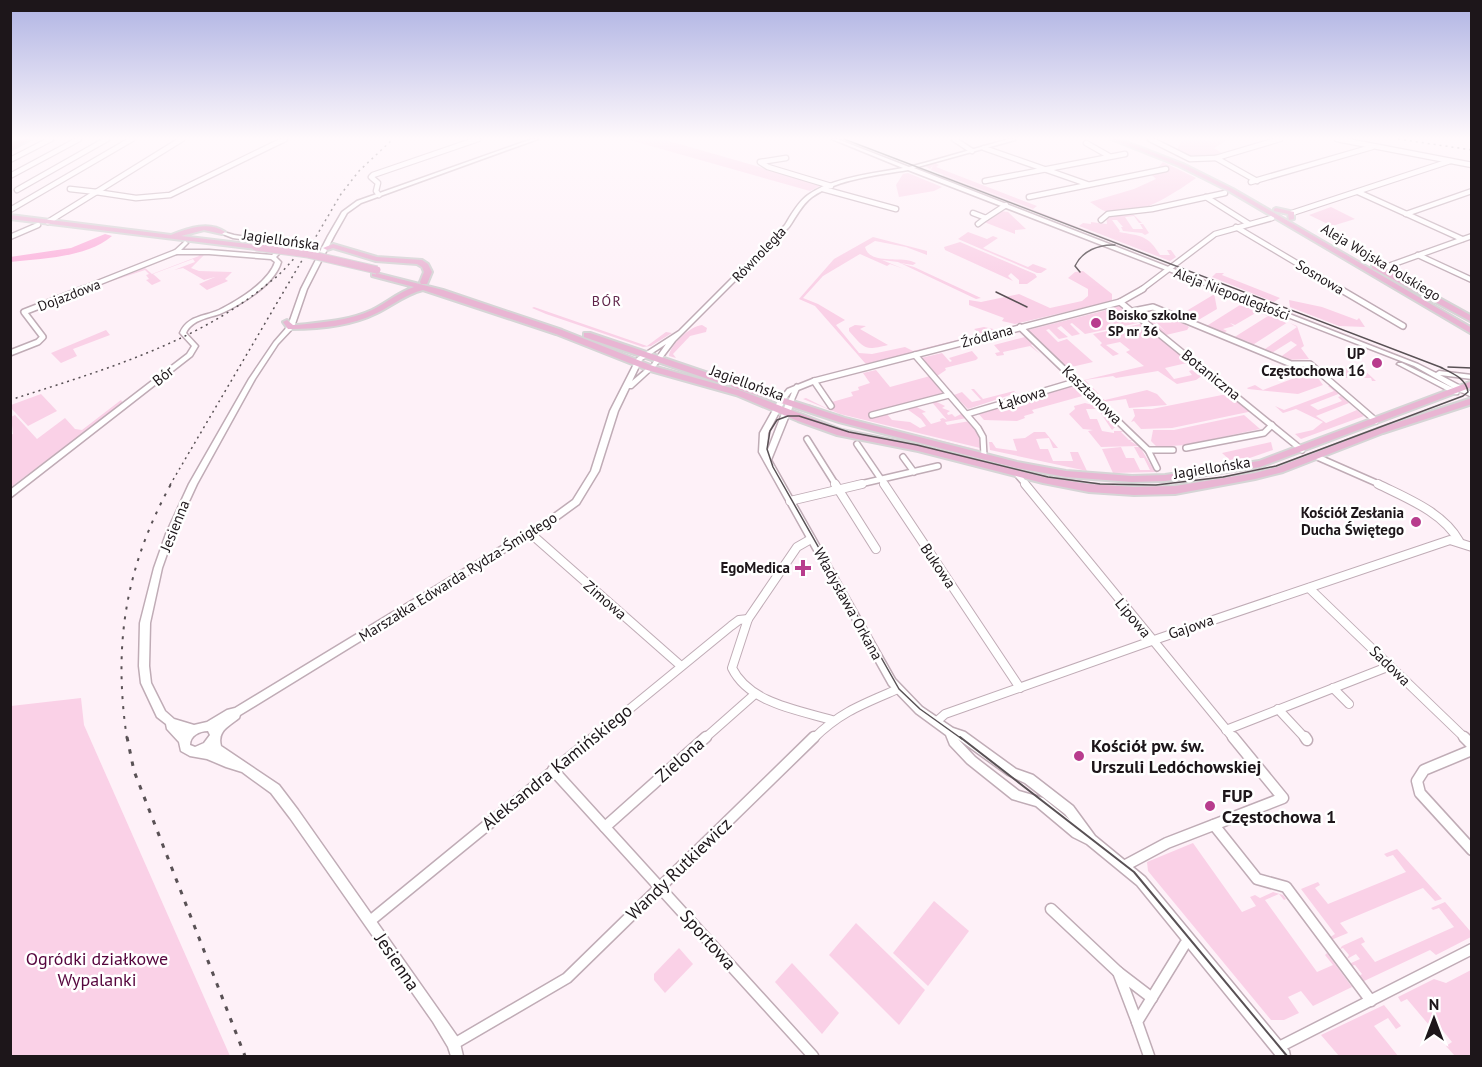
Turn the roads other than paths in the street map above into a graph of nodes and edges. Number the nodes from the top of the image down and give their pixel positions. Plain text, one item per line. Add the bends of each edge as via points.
1 (46, 189) edge
2 (70, 189) dead end
3 (101, 189) edge
4 (183, 189) edge
5 (377, 189) edge
6 (396, 189) edge
7 (824, 189) joint
8 (961, 189) edge
9 (1070, 189) edge
10 (1228, 189) edge
11 (1234, 189) edge
12 (1368, 189) edge
13 (1472, 191) edge
14 (96, 192) junction
15 (1358, 192) junction
16 (1225, 193) dead end
17 (379, 195) junction
18 (1029, 197) dead end
19 (1206, 197) junction
20 (1005, 206) junction
21 (896, 209) dead end
22 (10, 210) edge
23 (973, 213) dead end
24 (1273, 214) junction
25 (1406, 214) junction
26 (1289, 217) junction
27 (986, 218) junction
28 (10, 219) edge
29 (1101, 220) dead end
30 (48, 222) junction
31 (978, 224) dead end
32 (1249, 224) junction
33 (38, 225) junction
34 (1236, 227) junction
35 (193, 230) junction
36 (106, 231) junction
37 (222, 232) joint
38 (122, 233) junction
39 (1472, 236) edge
40 (10, 237) edge
41 (171, 237) junction
42 (1462, 239) junction
43 (187, 241) junction
44 (330, 248) junction
45 (176, 252) junction
46 (1347, 255) junction
47 (1418, 255) junction
48 (273, 257) junction
49 (1380, 269) junction
50 (1169, 270) junction
51 (426, 271) junction
52 (1472, 280) edge
53 (408, 284) junction
54 (424, 285) junction
55 (1120, 302) junction
56 (1133, 311) junction
57 (1472, 320) edge
58 (290, 324) junction
59 (1403, 326) dead end
60 (1020, 327) junction
61 (1472, 327) edge
62 (681, 332) junction
63 (1472, 332) edge
64 (1472, 340) edge
65 (10, 353) edge
66 (645, 353) junction
67 (915, 355) junction
68 (1389, 355) junction
69 (659, 358) junction
70 (637, 363) junction
71 (1416, 364) junction
72 (650, 368) junction
73 (1472, 377) edge
74 (814, 381) junction
75 (1078, 381) junction
76 (1472, 384) edge
77 (798, 387) junction
78 (1457, 389) junction
79 (789, 390) junction
80 (624, 393) junction
81 (1472, 394) edge
82 (950, 395) junction
83 (770, 396) junction
84 (1472, 401) edge
85 (786, 402) junction
86 (831, 406) dead end
87 (781, 411) junction
88 (967, 414) junction
89 (872, 415) dead end
90 (1376, 421) junction
91 (1272, 425) junction
92 (807, 439) dead end
93 (857, 444) dead end
94 (1186, 448) dead end
95 (1148, 450) junction
96 (1173, 450) dead end
97 (1302, 450) junction
98 (903, 456) dead end
99 (984, 456) junction
100 (1315, 456) junction
101 (768, 459) junction
102 (938, 466) dead end
103 (1157, 468) dead end
104 (914, 472) junction
105 (1016, 473) junction
106 (1043, 480) junction
107 (880, 481) junction
108 (838, 489) junction
109 (1030, 492) junction
110 (10, 495) edge
111 (790, 501) junction
112 (530, 533) junction
113 (812, 539) junction
114 (1455, 541) junction
115 (1472, 547) edge
116 (876, 549) dead end
117 (1309, 588) junction
118 (748, 619) junction
119 (1153, 641) junction
120 (681, 666) junction
121 (1390, 666) junction
122 (1020, 688) junction
123 (1333, 688) junction
124 (898, 689) junction
125 (754, 694) junction
126 (1349, 704) dead end
127 (1278, 710) junction
128 (832, 720) junction
129 (171, 722) junction
130 (936, 722) junction
131 (194, 730) junction
132 (1226, 730) junction
133 (212, 732) junction
134 (950, 732) junction
135 (1307, 740) dead end
136 (185, 741) junction
137 (1472, 745) edge
138 (1472, 750) edge
139 (195, 752) junction
140 (245, 768) junction
141 (553, 770) junction
142 (1214, 825) junction
143 (605, 827) junction
144 (1091, 840) junction
145 (1472, 850) edge
146 (1124, 866) junction
147 (660, 887) junction
148 (1051, 909) dead end
149 (370, 921) junction
150 (1188, 942) junction
151 (1472, 950) edge
152 (1118, 972) junction
153 (1152, 998) junction
154 (1371, 1000) junction
155 (1137, 1022) junction
156 (455, 1052) edge
157 (1281, 1052) edge
158 (813, 1056) edge
159 (1149, 1056) edge

1 - 22 street
2 - 14 street
3 - 14 street
4 - 14 street via 157,198
5 - 17 street
6 - 17 street
7 - 21 street
7 - 62 street, Równoległa via 806,199 787,226
8 - 20 street, Aleja Niepodległości
9 - 18 street
10 - 24 main road, Aleja Wojska Polskiego
11 - 24 main road, Aleja Wojska Polskiego
12 - 15 street
13 - 25 street
14 - 30 street
15 - 25 street
15 - 26 street
16 - 19 street
17 - 44 street via 348,209 333,234
19 - 29 street via 1136,214 1108,214
19 - 32 street
20 - 27 street
20 - 50 street, Aleja Niepodległości
23 - 27 street
24 - 26 main road, Aleja Wojska Polskiego
24 - 32 street, Źródlana
25 - 42 street
26 - 46 main road, Aleja Wojska Polskiego
27 - 31 street
28 - 30 main road, Jagiellońska
28 - 33 main road, Jagiellońska
30 - 36 main road, Jagiellońska
32 - 34 street, Źródlana
33 - 36 main road, Jagiellońska
33 - 40 street
34 - 50 street, Źródlana via 1207,238
34 - 59 street, Sosnowa
35 - 37 main road via 210,228
35 - 41 main road
35 - 43 main road
36 - 38 main road, Jagiellońska
37 - 48 street via 277,243 281,249
38 - 41 main road, Jagiellońska
38 - 43 main road, Jagiellońska
39 - 42 street
41 - 43 main road, Jagiellońska
42 - 47 street
43 - 45 street
43 - 53 main road, Jagiellońska, bridge via 306,258 376,272
44 - 51 main road via 381,260 419,262
44 - 58 street via 304,289
45 - 48 street
45 - 65 street, Dojazdowa via 24,312 43,337
46 - 49 main road, Aleja Wojska Polskiego
46 - 61 main road, Aleja Wojska Polskiego
46 - 63 main road, Aleja Wojska Polskiego
46 - 64 main road via 1364,271
47 - 49 street
47 - 52 street
48 - 110 street, Bór via 278,268 271,277 227,308 186,326 183,333 195,346 188,357
49 - 57 main road, Aleja Wojska Polskiego
50 - 55 street, Źródlana
50 - 68 street, Aleja Niepodległości
51 - 53 main road
51 - 54 main road
53 - 54 main road, Jagiellońska
53 - 58 main road via 366,315 352,320
54 - 66 main road, Jagiellońska
54 - 70 main road, Jagiellońska
55 - 56 street, Botaniczna
55 - 60 street, Źródlana
56 - 90 street via 1153,307 1291,364 1310,364
56 - 91 street, Botaniczna
58 - 129 street, Jesienna via 252,379 193,484 158,568 145,623 144,666 152,699
60 - 67 street, Źródlana
60 - 75 street, Kasztanowa
62 - 66 street, Równoległa
62 - 69 street, Równoległa
66 - 69 main road, Jagiellońska
66 - 70 street, Marszałka Edwarda Rydza-Śmigłego
67 - 74 street, Źródlana
67 - 82 street
68 - 71 street, Aleja Niepodległości
68 - 78 street, Aleja Niepodległości
69 - 72 street, Równoległa
69 - 83 main road, Jagiellońska
70 - 72 main road, Jagiellońska
70 - 80 street, Marszałka Edwarda Rydza-Śmigłego
71 - 73 street via 1443,374
71 - 78 street, Aleja Niepodległości
72 - 80 street, Marszałka Edwarda Rydza-Śmigłego
72 - 87 main road, Jagiellońska via 719,386
74 - 77 street, Źródlana
74 - 86 street
75 - 88 street, Łąkowa
75 - 95 street, Kasztanowa
76 - 78 main road, Jagiellońska
77 - 79 street, Źródlana
77 - 85 street
78 - 81 street
78 - 84 street, Aleja Niepodległości
78 - 90 main road, Jagiellońska
79 - 83 street, Źródlana
79 - 85 street
80 - 112 street, Marszałka Edwarda Rydza-Śmigłego via 585,490 576,502
82 - 88 street
82 - 89 street
83 - 85 main road, Jagiellońska
84 - 100 main road, Jagiellońska
85 - 87 street, Władysława Orkana
85 - 99 main road, Jagiellońska via 861,426
87 - 101 street, Władysława Orkana
87 - 101 street, Władysława Orkana via 763,438 763,452
87 - 105 main road, Jagiellońska via 840,433
88 - 99 street via 983,437
90 - 97 main road, Jagiellońska
91 - 94 street via 1264,433
91 - 97 street, Botaniczna
92 - 108 street
93 - 107 street, Bukowa
95 - 96 street
95 - 103 street, Kasztanowa
97 - 99 main road, Jagiellońska via 1248,466 1151,479 1066,474
98 - 104 street
100 - 106 main road, Jagiellońska via 1268,473 1175,490 1104,489
100 - 114 street via 1402,495 1455,531
101 - 111 street, Władysława Orkana
102 - 104 street
104 - 107 street
105 - 106 main road, Jagiellońska
105 - 109 street, Lipowa
106 - 109 street via 1032,482
107 - 108 street
107 - 122 street, Bukowa
108 - 111 street
108 - 116 street
109 - 119 street, Lipowa
111 - 113 street, Władysława Orkana
112 - 120 street, Zimowa
112 - 133 street, Marszałka Edwarda Rydza-Śmigłego via 237,712
113 - 118 street via 797,547
113 - 124 street, Władysława Orkana
114 - 115 street
114 - 117 street, Gajowa
117 - 119 street, Gajowa
117 - 121 street, Sadowa
118 - 120 street, Aleksandra Kamińskiego via 739,620
118 - 125 street via 732,668 739,682
119 - 122 street, Gajowa
119 - 132 street, Lipowa
120 - 141 street, Aleksandra Kamińskiego
121 - 123 street
121 - 137 street, Sadowa
122 - 130 street, Gajowa via 945,714
123 - 126 street
123 - 127 street
124 - 128 street, Wandy Rutkiewicz
124 - 130 street, Władysława Orkana
125 - 128 street
125 - 143 street, Zielona
127 - 132 street
127 - 135 street
128 - 147 street, Wandy Rutkiewicz
129 - 131 street
129 - 136 street, Jesienna
130 - 134 street, Władysława Orkana
131 - 133 street
131 - 136 street
132 - 142 street, Lipowa via 1283,798
133 - 139 street, Marszałka Edwarda Rydza-Śmigłego via 204,749
133 - 140 street, Jesienna via 217,749
134 - 144 street, Władysława Orkana via 961,735 1012,772 1029,779 1069,810
134 - 144 street, Władysława Orkana via 971,760 1016,795 1039,802
136 - 139 street via 185,748
138 - 145 street via 1424,770 1416,783 1426,800
139 - 140 street
140 - 149 street, Jesienna via 275,789
141 - 143 street, Sportowa
141 - 149 street, Aleksandra Kamińskiego
142 - 146 street via 1167,843
142 - 154 street via 1257,879 1286,887
143 - 147 street, Sportowa
144 - 146 street, Władysława Orkana
146 - 150 street, Władysława Orkana via 1141,880
147 - 156 street, Wandy Rutkiewicz via 567,978
147 - 158 street, Sportowa
148 - 152 street
149 - 156 street, Jesienna
150 - 153 street
150 - 157 street, Władysława Orkana
151 - 154 street
152 - 153 street
152 - 155 street
153 - 155 street
154 - 157 street
155 - 159 street

